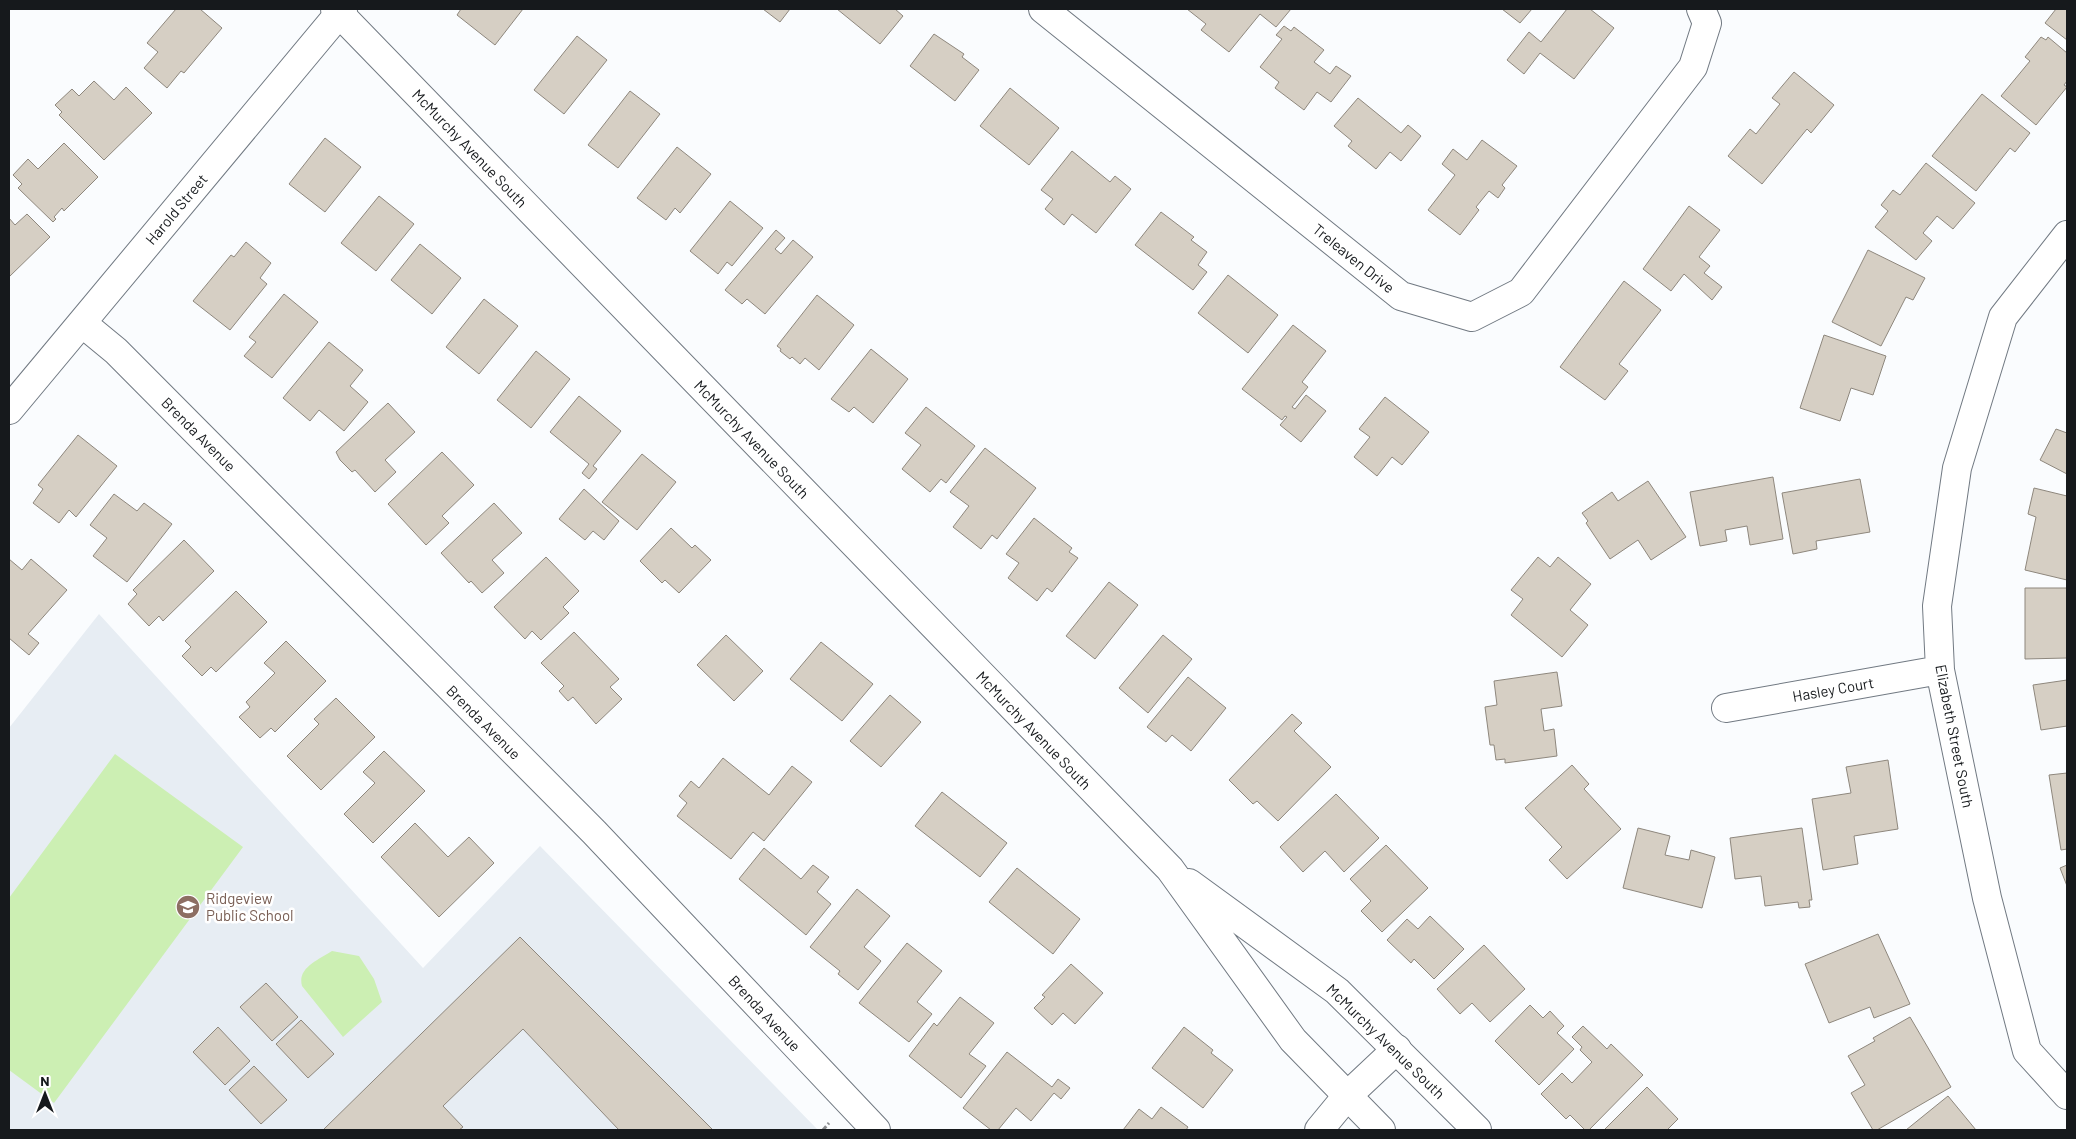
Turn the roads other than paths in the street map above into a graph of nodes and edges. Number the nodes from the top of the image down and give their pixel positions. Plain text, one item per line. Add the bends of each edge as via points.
1 (1043, 9) edge
2 (339, 10) edge
3 (1704, 16) edge
4 (2067, 235) edge
5 (82, 323) junction
6 (9, 410) edge
7 (1940, 670) junction
8 (1726, 708) dead end
9 (1170, 869) junction
10 (1397, 1049) junction
11 (1347, 1096) junction
12 (2067, 1096) edge
13 (876, 1130) edge
14 (1319, 1130) edge
15 (1382, 1130) edge
16 (1477, 1130) edge

1 - 3 street, Treleaven Drive via 1401,296 1472,318 1521,292 1694,67
2 - 5 street, Harold Street
2 - 9 street, McMurchy Avenue South
4 - 7 street, Elizabeth Street South via 2003,318 1957,468 1937,606
5 - 6 street, Harold Street
5 - 13 street, Brenda Avenue via 116,351 587,825
7 - 8 street, Hasley Court
7 - 12 street, Elizabeth Street South via 1987,898 2028,1051
9 - 10 street, McMurchy Avenue South via 1337,991
9 - 11 street, McMurchy Avenue South via 1293,1040
10 - 11 street
10 - 16 street, McMurchy Avenue South
11 - 14 street
11 - 15 street, McMurchy Avenue South

